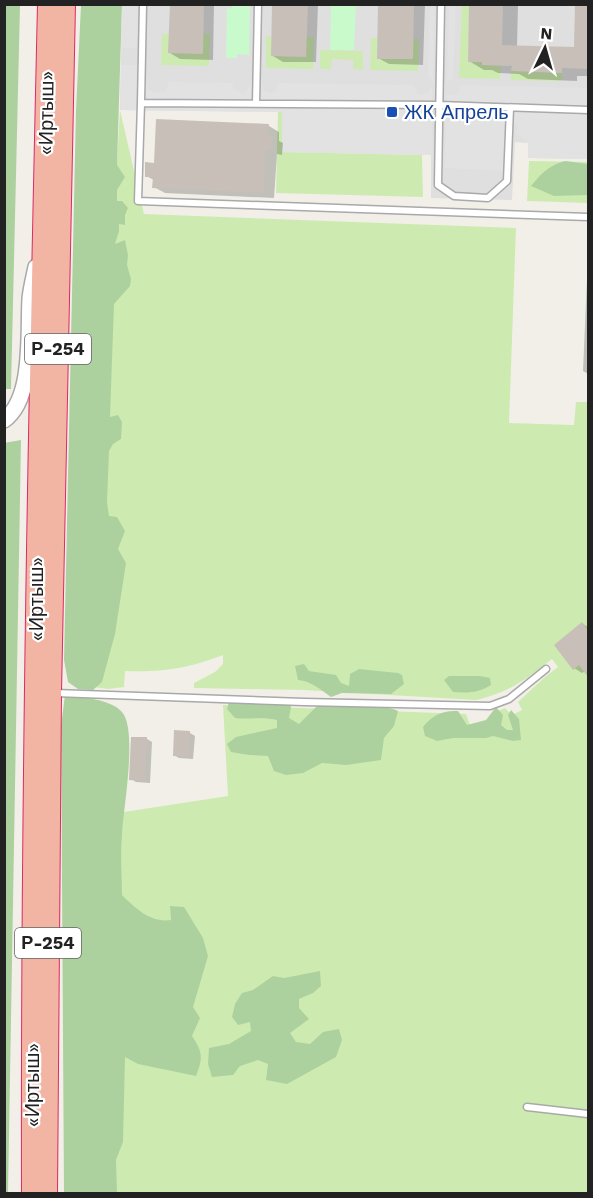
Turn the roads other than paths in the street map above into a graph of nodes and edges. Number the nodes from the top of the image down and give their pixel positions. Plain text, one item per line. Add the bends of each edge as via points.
1 (48, 4) edge
2 (65, 4) edge
3 (143, 4) edge
4 (258, 4) edge
5 (441, 4) edge
6 (141, 103) junction
7 (256, 104) junction
8 (439, 105) junction
9 (510, 108) junction
10 (588, 110) edge
11 (588, 217) edge
12 (42, 240) junction
13 (4, 420) edge
14 (546, 669) dead end
15 (51, 693) junction
16 (527, 1107) dead end
17 (588, 1114) edge
18 (32, 1194) edge
19 (47, 1194) edge

1 - 12 highway, «Иртыш» / Р-254
2 - 15 highway, «Иртыш» / Р-254
3 - 6 lane
4 - 7 lane
5 - 8 lane
6 - 7 lane
6 - 11 lane via 138,201
7 - 8 lane
8 - 9 lane
8 - 9 lane via 438,185 454,196 488,198 507,181
9 - 10 lane
12 - 13 street via 30,296 23,392
12 - 18 highway, «Иртыш» / Р-254
14 - 15 lane via 509,699 490,706
15 - 19 highway, «Иртыш» / Р-254
16 - 17 lane

